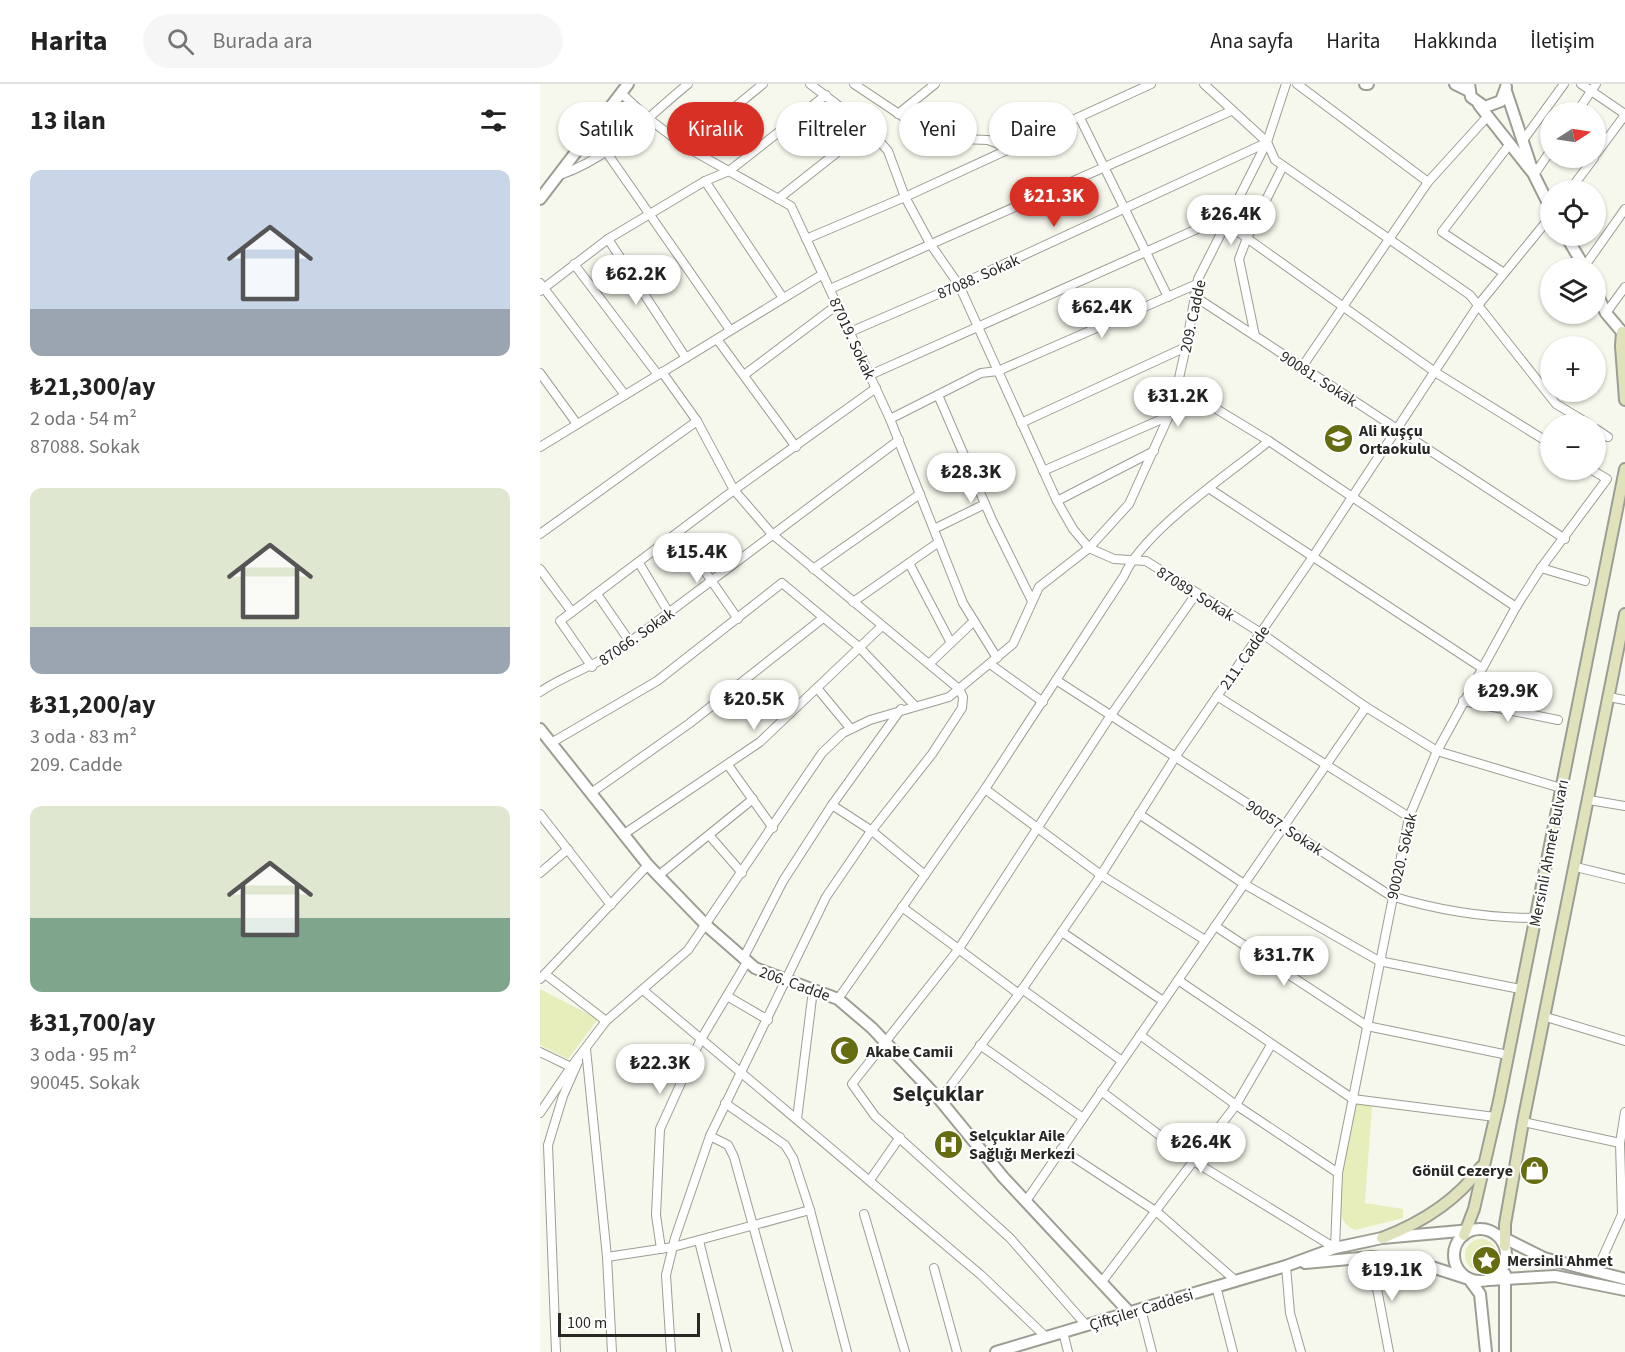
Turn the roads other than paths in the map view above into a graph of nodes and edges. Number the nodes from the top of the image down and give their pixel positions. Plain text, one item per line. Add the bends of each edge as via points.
1 (688, 84) edge
2 (763, 84) edge
3 (810, 84) edge
4 (935, 84) edge
5 (1151, 84) edge
6 (1204, 84) edge
7 (1286, 84) edge
8 (1297, 84) edge
9 (1455, 84) edge
10 (1564, 84) edge
11 (1581, 84) edge
12 (857, 85) edge
13 (1469, 86) edge
14 (1507, 86) edge
15 (1594, 87) edge
16 (624, 88) edge
17 (826, 95) junction
18 (636, 102) edge
19 (741, 102) edge
20 (835, 102) edge
21 (1584, 102) edge
22 (1479, 105) junction
23 (1231, 111) junction
24 (655, 113) edge
25 (898, 114) junction
26 (1625, 114) edge
27 (1487, 117) junction
28 (1080, 118) junction
29 (1077, 119) edge
30 (655, 123) edge
31 (667, 132) edge
32 (1524, 139) junction
33 (989, 140) edge
34 (1606, 141) edge
35 (1267, 142) junction
36 (1509, 145) junction
37 (887, 150) edge
38 (602, 156) edge
39 (609, 156) edge
40 (702, 156) edge
41 (833, 156) edge
42 (996, 156) edge
43 (1283, 166) junction
44 (1540, 166) edge
45 (1104, 167) junction
46 (729, 171) junction
47 (560, 175) junction
48 (1534, 175) junction
49 (705, 181) junction
50 (1428, 182) junction
51 (1540, 187) edge
52 (905, 197) junction
53 (540, 199) edge
54 (778, 199) junction
55 (1125, 209) junction
56 (1625, 209) edge
57 (651, 214) junction
58 (1227, 224) junction
59 (1540, 229) edge
60 (1388, 237) junction
61 (1247, 238) junction
62 (608, 239) junction
63 (806, 239) junction
64 (931, 245) junction
65 (1146, 252) junction
66 (1592, 258) edge
67 (574, 264) junction
68 (1504, 273) junction
69 (823, 274) junction
70 (1197, 284) junction
71 (959, 285) junction
72 (541, 287) edge
73 (1625, 287) edge
74 (830, 289) junction
75 (1194, 296) junction
76 (1168, 297) junction
77 (783, 298) junction
78 (1479, 304) junction
79 (837, 305) junction
80 (1342, 306) junction
81 (1606, 313) joint
82 (978, 327) junction
83 (730, 330) junction
84 (1624, 331) edge
85 (850, 332) junction
86 (1255, 336) junction
87 (717, 339) junction
88 (1186, 347) junction
89 (1623, 348) edge
90 (686, 358) junction
91 (1302, 367) junction
92 (998, 371) junction
93 (1435, 372) junction
94 (540, 373) edge
95 (660, 374) junction
96 (744, 375) junction
97 (870, 375) junction
98 (1177, 385) junction
99 (876, 388) junction
100 (625, 395) junction
101 (938, 395) junction
102 (1625, 400) edge
103 (1572, 414) edge
104 (1169, 416) junction
105 (891, 419) junction
106 (697, 421) junction
107 (1022, 423) junction
108 (577, 424) junction
109 (1397, 429) junction
110 (1540, 437) edge
111 (899, 440) junction
112 (1269, 441) junction
113 (540, 447) edge
114 (796, 447) junction
115 (1154, 451) junction
116 (1625, 469) edge
117 (1043, 471) junction
118 (1606, 478) edge
119 (1210, 489) junction
120 (734, 490) junction
121 (920, 494) junction
122 (1352, 498) junction
123 (1057, 501) junction
124 (985, 504) junction
125 (934, 529) junction
126 (540, 534) edge
127 (679, 534) junction
128 (772, 534) junction
129 (1565, 539) junction
130 (939, 542) junction
131 (1089, 548) junction
132 (1312, 558) junction
133 (1131, 560) junction
134 (639, 563) junction
135 (909, 563) junction
136 (1541, 568) junction
137 (540, 569) edge
138 (813, 569) junction
139 (1585, 581) dead end
140 (711, 582) junction
141 (597, 594) junction
142 (1196, 594) junction
143 (1032, 601) junction
144 (853, 602) junction
145 (1516, 607) junction
146 (572, 612) junction
147 (669, 613) junction
148 (1625, 614) edge
149 (823, 618) junction
150 (738, 619) junction
151 (974, 621) junction
152 (882, 626) junction
153 (1261, 633) junction
154 (630, 642) junction
155 (951, 643) junction
156 (860, 647) junction
157 (997, 658) junction
158 (929, 664) junction
159 (990, 664) junction
160 (592, 667) junction
161 (1482, 668) junction
162 (1056, 680) junction
163 (817, 688) junction
164 (959, 689) junction
165 (540, 692) edge
166 (1217, 696) junction
167 (1609, 697) junction
168 (1625, 700) edge
169 (1463, 701) junction
170 (1042, 702) junction
171 (915, 706) junction
172 (1366, 707) junction
173 (901, 710) junction
174 (1111, 715) junction
175 (1558, 720) dead end
176 (540, 729) edge
177 (850, 729) junction
178 (551, 743) junction
179 (1437, 752) junction
180 (1176, 756) junction
181 (728, 765) junction
182 (1325, 766) junction
183 (1561, 788) junction
184 (986, 789) junction
185 (591, 793) junction
186 (753, 799) junction
187 (1589, 800) junction
188 (832, 805) junction
189 (1625, 806) edge
190 (540, 814) edge
191 (1139, 814) junction
192 (1409, 817) junction
193 (1284, 826) junction
194 (773, 828) junction
195 (1039, 829) junction
196 (872, 831) junction
197 (624, 834) junction
198 (709, 835) junction
199 (568, 849) junction
200 (648, 865) junction
201 (1576, 867) junction
202 (540, 873) edge
203 (742, 873) junction
204 (925, 875) junction
205 (1101, 875) junction
206 (658, 876) junction
207 (1625, 879) edge
208 (1244, 884) junction
209 (1391, 896) junction
210 (611, 905) junction
211 (902, 908) junction
212 (1535, 918) junction
213 (707, 926) junction
214 (1215, 926) junction
215 (1062, 932) junction
216 (1205, 940) junction
217 (958, 950) junction
218 (745, 961) junction
219 (1379, 962) junction
220 (543, 976) edge
221 (1178, 980) junction
222 (788, 982) junction
223 (1520, 989) junction
224 (643, 990) junction
225 (813, 990) junction
226 (1021, 992) junction
227 (727, 996) junction
228 (838, 999) junction
229 (1164, 1001) junction
230 (1546, 1017) junction
231 (768, 1020) junction
232 (606, 1022) junction
233 (1367, 1026) junction
234 (1140, 1035) junction
235 (700, 1041) junction
236 (1625, 1041) edge
237 (885, 1045) junction
238 (980, 1045) junction
239 (1271, 1045) junction
240 (586, 1049) junction
241 (540, 1052) edge
242 (1508, 1055) junction
243 (580, 1058) junction
244 (1122, 1061) junction
245 (571, 1067) junction
246 (741, 1072) junction
247 (1101, 1091) junction
248 (1353, 1099) junction
249 (940, 1100) junction
250 (725, 1103) junction
251 (1236, 1105) junction
252 (1625, 1112) edge
253 (540, 1113) edge
254 (1495, 1117) junction
255 (1083, 1118) junction
256 (797, 1119) junction
257 (1523, 1122) junction
258 (710, 1136) junction
259 (900, 1137) junction
260 (1620, 1143) junction
261 (1061, 1149) junction
262 (1195, 1162) junction
263 (1485, 1162) junction
264 (1338, 1173) junction
265 (870, 1180) junction
266 (1026, 1202) junction
267 (810, 1210) junction
268 (1624, 1211) edge
269 (1157, 1212) junction
270 (864, 1214) dead end
271 (754, 1226) junction
272 (1466, 1232) junction
273 (1382, 1238) junction
274 (1501, 1239) junction
275 (699, 1241) junction
276 (673, 1247) junction
277 (1335, 1248) junction
278 (661, 1249) junction
279 (608, 1257) junction
280 (1371, 1257) junction
281 (1505, 1263) junction
282 (1286, 1266) junction
283 (934, 1268) dead end
284 (1596, 1272) junction
285 (1625, 1278) edge
286 (1469, 1279) junction
287 (1505, 1280) junction
288 (1236, 1281) junction
289 (1486, 1281) junction
290 (1101, 1283) junction
291 (1216, 1287) junction
292 (1625, 1290) edge
293 (1141, 1309) junction
294 (1129, 1312) junction
295 (1086, 1325) junction
296 (1063, 1332) junction
297 (1046, 1337) junction
298 (556, 1352) edge
299 (612, 1352) edge
300 (671, 1352) edge
301 (727, 1352) edge
302 (788, 1352) edge
303 (847, 1352) edge
304 (905, 1352) edge
305 (957, 1352) edge
306 (996, 1352) edge
307 (1068, 1352) edge
308 (1152, 1352) edge
309 (1233, 1352) edge
310 (1301, 1352) edge
311 (1389, 1352) edge
312 (1486, 1352) edge
313 (1505, 1352) edge

1 - 24 street
2 - 19 street
3 - 17 street, 87089. Sokak
4 - 25 street
5 - 28 street
6 - 23 street
7 - 35 street, 209. Cadde
8 - 50 street
9 - 13 street
10 - 32 street
11 - 15 street
12 - 25 street
13 - 22 street
14 - 22 street via 1496,105
14 - 32 street
15 - 21 street
15 - 26 street
16 - 18 street, 87019. Sokak
16 - 47 street
17 - 20 street, 87089. Sokak
17 - 46 street
22 - 27 street
23 - 35 street
23 - 45 street
25 - 33 street via 936,135
26 - 34 street
27 - 36 street
27 - 50 street
28 - 29 street
28 - 45 street
30 - 31 street, 87019. Sokak
32 - 48 street
35 - 43 street via 1275,160
35 - 55 street, 87088. Sokak
35 - 58 street, 209. Cadde
36 - 48 street
36 - 68 street via 1442,232
37 - 52 street, 87089. Sokak
38 - 47 street
39 - 57 street
40 - 46 street, 87019. Sokak
41 - 54 street
42 - 52 street
43 - 60 street
43 - 61 street
44 - 48 street
45 - 55 street
45 - 64 street
46 - 49 street
46 - 54 street, 87019. Sokak
47 - 53 street
48 - 51 street
49 - 57 street
49 - 77 street
50 - 60 street
52 - 63 street
52 - 64 street, 87089. Sokak
54 - 63 street, 87019. Sokak via 791,206
55 - 65 street
55 - 71 street, 87088. Sokak
56 - 66 street
57 - 62 street
57 - 83 street
58 - 61 street
58 - 65 street via 1215,221
58 - 70 street, 209. Cadde
59 - 68 street, 211. Cadde
60 - 78 street
60 - 80 street
61 - 80 street
61 - 86 street via 1239,259
62 - 67 street
62 - 90 street
63 - 69 street, 87019. Sokak
64 - 71 street, 87089. Sokak
64 - 74 street
65 - 76 street
65 - 82 street
67 - 72 street
67 - 95 street
68 - 78 street, 211. Cadde
69 - 74 street, 87019. Sokak
69 - 77 street
70 - 75 street, 209. Cadde
70 - 76 street
71 - 82 street, 87089. Sokak
71 - 85 street, 87088. Sokak
72 - 100 street
73 - 81 street
74 - 79 street, 87019. Sokak
75 - 86 street, 90081. Sokak
75 - 88 street, 209. Cadde
76 - 92 street
77 - 83 street
78 - 93 street, 211. Cadde
78 - 103 street via 1556,404
79 - 85 street, 87019. Sokak
79 - 96 street
80 - 91 street
80 - 93 street
81 - 84 street
82 - 92 street, 87089. Sokak
82 - 97 street
83 - 87 street
84 - 89 main road
85 - 97 street, 87019. Sokak
86 - 91 street, 90081. Sokak
87 - 90 street
87 - 96 street
88 - 98 street, 209. Cadde
88 - 107 street
89 - 102 main road
90 - 95 street
91 - 109 street, 90081. Sokak
92 - 101 street via 981,373
92 - 107 street, 87089. Sokak
93 - 109 street, 211. Cadde
93 - 110 street
94 - 108 street
95 - 100 street
95 - 106 street
96 - 114 street
97 - 99 street, 87019. Sokak
98 - 104 street, 209. Cadde
98 - 112 street
99 - 105 street, 87019. Sokak
99 - 114 street
100 - 108 street
101 - 105 street
101 - 124 street
104 - 115 street, 209. Cadde
104 - 117 street
105 - 111 street, 87019. Sokak
106 - 120 street
106 - 126 street
107 - 117 street, 87089. Sokak
108 - 113 street
109 - 122 street, 211. Cadde
109 - 129 street, 90081. Sokak
111 - 121 street, 87019. Sokak
111 - 128 street, 87066. Sokak
112 - 119 street
112 - 122 street
114 - 120 street
115 - 123 street
115 - 131 street, 209. Cadde via 1129,504
116 - 183 main road, Mersinli Ahmet Bulvarı
117 - 123 street, 87089. Sokak
118 - 129 street, 90020. Sokak
119 - 132 street
119 - 133 street via 1153,536
120 - 127 street
120 - 128 street
121 - 125 street, 87019. Sokak
121 - 138 street
122 - 132 street, 211. Cadde
122 - 145 street
123 - 131 street, 87089. Sokak
124 - 125 street
124 - 143 street
125 - 130 street, 87019. Sokak
127 - 134 street
127 - 140 street
128 - 138 street
128 - 140 street, 87066. Sokak
129 - 136 street, 90020. Sokak
130 - 135 street
130 - 151 street, 87019. Sokak
131 - 133 street, 87089. Sokak via 1114,559
131 - 143 street, 209. Cadde via 1039,588
132 - 153 street, 211. Cadde
132 - 161 street
133 - 142 street, 87089. Sokak via 1146,561
133 - 162 street
134 - 141 street
134 - 147 street
135 - 144 street
135 - 155 street
136 - 139 street
136 - 145 street, 90020. Sokak
137 - 146 street
138 - 144 street
140 - 147 street, 87066. Sokak
140 - 150 street
141 - 146 street
141 - 154 street
142 - 153 street, 87089. Sokak
142 - 174 street
143 - 157 street, 209. Cadde via 1013,644
144 - 152 street
145 - 161 street, 90020. Sokak
146 - 160 street via 560,621
147 - 154 street, 87066. Sokak
148 - 167 main road, Mersinli Ahmet Bulvarı
149 - 150 street via 782,584
149 - 156 street
149 - 185 street via 698,717
150 - 178 street via 657,681
151 - 155 street
151 - 157 street, 87019. Sokak
152 - 156 street
152 - 158 street
153 - 166 street, 211. Cadde
153 - 172 street, 87089. Sokak
154 - 160 street, 87066. Sokak
155 - 158 street
156 - 163 street
156 - 171 street
157 - 159 street, 209. Cadde
158 - 164 street
159 - 164 street, 209. Cadde
159 - 170 street
160 - 165 street, 87066. Sokak via 560,678
161 - 169 street, 90020. Sokak
162 - 170 street
162 - 174 street, 90057. Sokak
163 - 177 street
163 - 181 street via 760,742
164 - 171 street, 209. Cadde via 949,697
164 - 196 street via 962,708 933,754
166 - 180 street, 211. Cadde
166 - 182 street
167 - 168 street
167 - 187 main road, Mersinli Ahmet Bulvarı
169 - 175 street
169 - 179 street, 90020. Sokak
170 - 184 street
171 - 173 street
172 - 179 street, 87089. Sokak
172 - 182 street
173 - 177 street
173 - 188 street
174 - 180 street, 90057. Sokak
174 - 195 street
176 - 178 street, 206. Cadde
177 - 194 street via 822,753
178 - 185 street, 206. Cadde
179 - 183 street, 87089. Sokak
179 - 192 street, 90020. Sokak
180 - 191 street, 211. Cadde
180 - 193 street, 90057. Sokak
181 - 186 street
181 - 197 street
182 - 192 street
182 - 193 street
183 - 212 main road, Mersinli Ahmet Bulvarı
184 - 195 street
184 - 204 street
185 - 197 street, 206. Cadde
186 - 194 street
186 - 198 street
187 - 189 street
187 - 201 main road, Mersinli Ahmet Bulvarı
188 - 196 street
188 - 218 street via 783,881
190 - 199 street
191 - 205 street, 211. Cadde
191 - 208 street
192 - 209 street, 90020. Sokak
193 - 208 street
193 - 209 street, 90057. Sokak
194 - 203 street
195 - 205 street
195 - 217 street
196 - 204 street
196 - 222 street via 826,897
197 - 200 street, 206. Cadde
198 - 203 street
198 - 206 street
199 - 202 street
199 - 210 street
200 - 206 street, 206. Cadde
200 - 210 street
201 - 207 street
201 - 230 main road, Mersinli Ahmet Bulvarı
203 - 213 street
204 - 211 street
205 - 215 street, 211. Cadde
205 - 216 street
206 - 213 street, 206. Cadde
208 - 214 street
208 - 219 street
209 - 212 street, 90057. Sokak via 1428,906
209 - 219 street, 90020. Sokak
210 - 220 street
211 - 217 street
211 - 228 street
212 - 223 main road, Mersinli Ahmet Bulvarı
213 - 218 street, 206. Cadde
213 - 224 street via 688,950
214 - 216 street
214 - 233 street
215 - 226 street, 211. Cadde
215 - 229 street
216 - 221 street
217 - 226 street
217 - 237 street
218 - 222 street, 206. Cadde
218 - 227 street
219 - 223 street
219 - 233 street, 90020. Sokak
220 - 232 street
221 - 229 street
221 - 239 street
222 - 225 street, 206. Cadde
222 - 231 street
223 - 242 main road, Mersinli Ahmet Bulvarı
224 - 232 street
224 - 235 street
225 - 228 street, 206. Cadde
225 - 256 street
226 - 238 street, 211. Cadde
226 - 244 street
227 - 231 street
227 - 235 street
228 - 237 street, 206. Cadde via 872,1028
229 - 234 street
230 - 236 street
230 - 257 main road, Mersinli Ahmet Bulvarı
231 - 246 street
232 - 240 street
233 - 242 street
233 - 248 street, 90020. Sokak
234 - 244 street
234 - 251 street
235 - 246 street
235 - 278 street via 660,1129 656,1215
237 - 249 street, 206. Cadde
237 - 259 street via 852,1084 875,1116
238 - 249 street, 211. Cadde
238 - 255 street
239 - 248 street
239 - 251 street
240 - 243 street
240 - 279 street
241 - 245 street
242 - 254 main road, Mersinli Ahmet Bulvarı
243 - 245 street
243 - 298 street via 548,1145
244 - 247 street
245 - 253 street
246 - 250 street
246 - 256 street
247 - 255 street
247 - 262 street
248 - 254 street
248 - 264 street, 90020. Sokak
249 - 266 street, 206. Cadde
250 - 258 street
250 - 267 street via 785,1145
251 - 262 street
251 - 264 street
252 - 260 street
254 - 263 main road, Mersinli Ahmet Bulvarı
255 - 261 street
256 - 265 street
257 - 260 street
257 - 274 main road, Mersinli Ahmet Bulvarı
258 - 271 street via 728,1145 734,1157
258 - 276 street
259 - 265 street
259 - 295 street via 1010,1238
260 - 268 street
261 - 266 street
261 - 269 street
262 - 269 street
262 - 277 street
263 - 272 main road, Mersinli Ahmet Bulvarı
263 - 273 main road via 1463,1190 1435,1212
264 - 277 street, 90020. Sokak
265 - 297 street
266 - 290 street, 206. Cadde
267 - 271 street
267 - 303 street
268 - 284 street
269 - 288 street
269 - 290 street
270 - 304 street
271 - 275 street
271 - 302 street
272 - 273 street, Çiftçiler Caddesi
272 - 274 street via 1479,1229
272 - 286 street via 1458,1241 1454,1257 1456,1266
273 - 277 street, Çiftçiler Caddesi
274 - 281 street
274 - 284 street via 1544,1258
275 - 276 street
275 - 301 street
276 - 278 street
276 - 300 street via 666,1275
277 - 282 street, Çiftçiler Caddesi
278 - 279 street
279 - 299 street
280 - 282 street, Çiftçiler Caddesi
280 - 286 street, Çiftçiler Caddesi via 1416,1262
280 - 311 street
281 - 287 street
281 - 289 street via 1501,1271
282 - 288 street, Çiftçiler Caddesi
282 - 310 street via 1290,1313
283 - 305 street
284 - 285 street
286 - 289 street
286 - 312 street via 1480,1294
287 - 289 street
287 - 292 street via 1555,1276
287 - 313 street
288 - 291 street, Çiftçiler Caddesi
290 - 294 street, 206. Cadde
291 - 293 street, Çiftçiler Caddesi
291 - 309 street
293 - 294 street, Çiftçiler Caddesi
293 - 308 street
294 - 295 street, Çiftçiler Caddesi
295 - 296 street, Çiftçiler Caddesi
296 - 297 street, Çiftçiler Caddesi
296 - 307 street
297 - 306 street, Çiftçiler Caddesi

